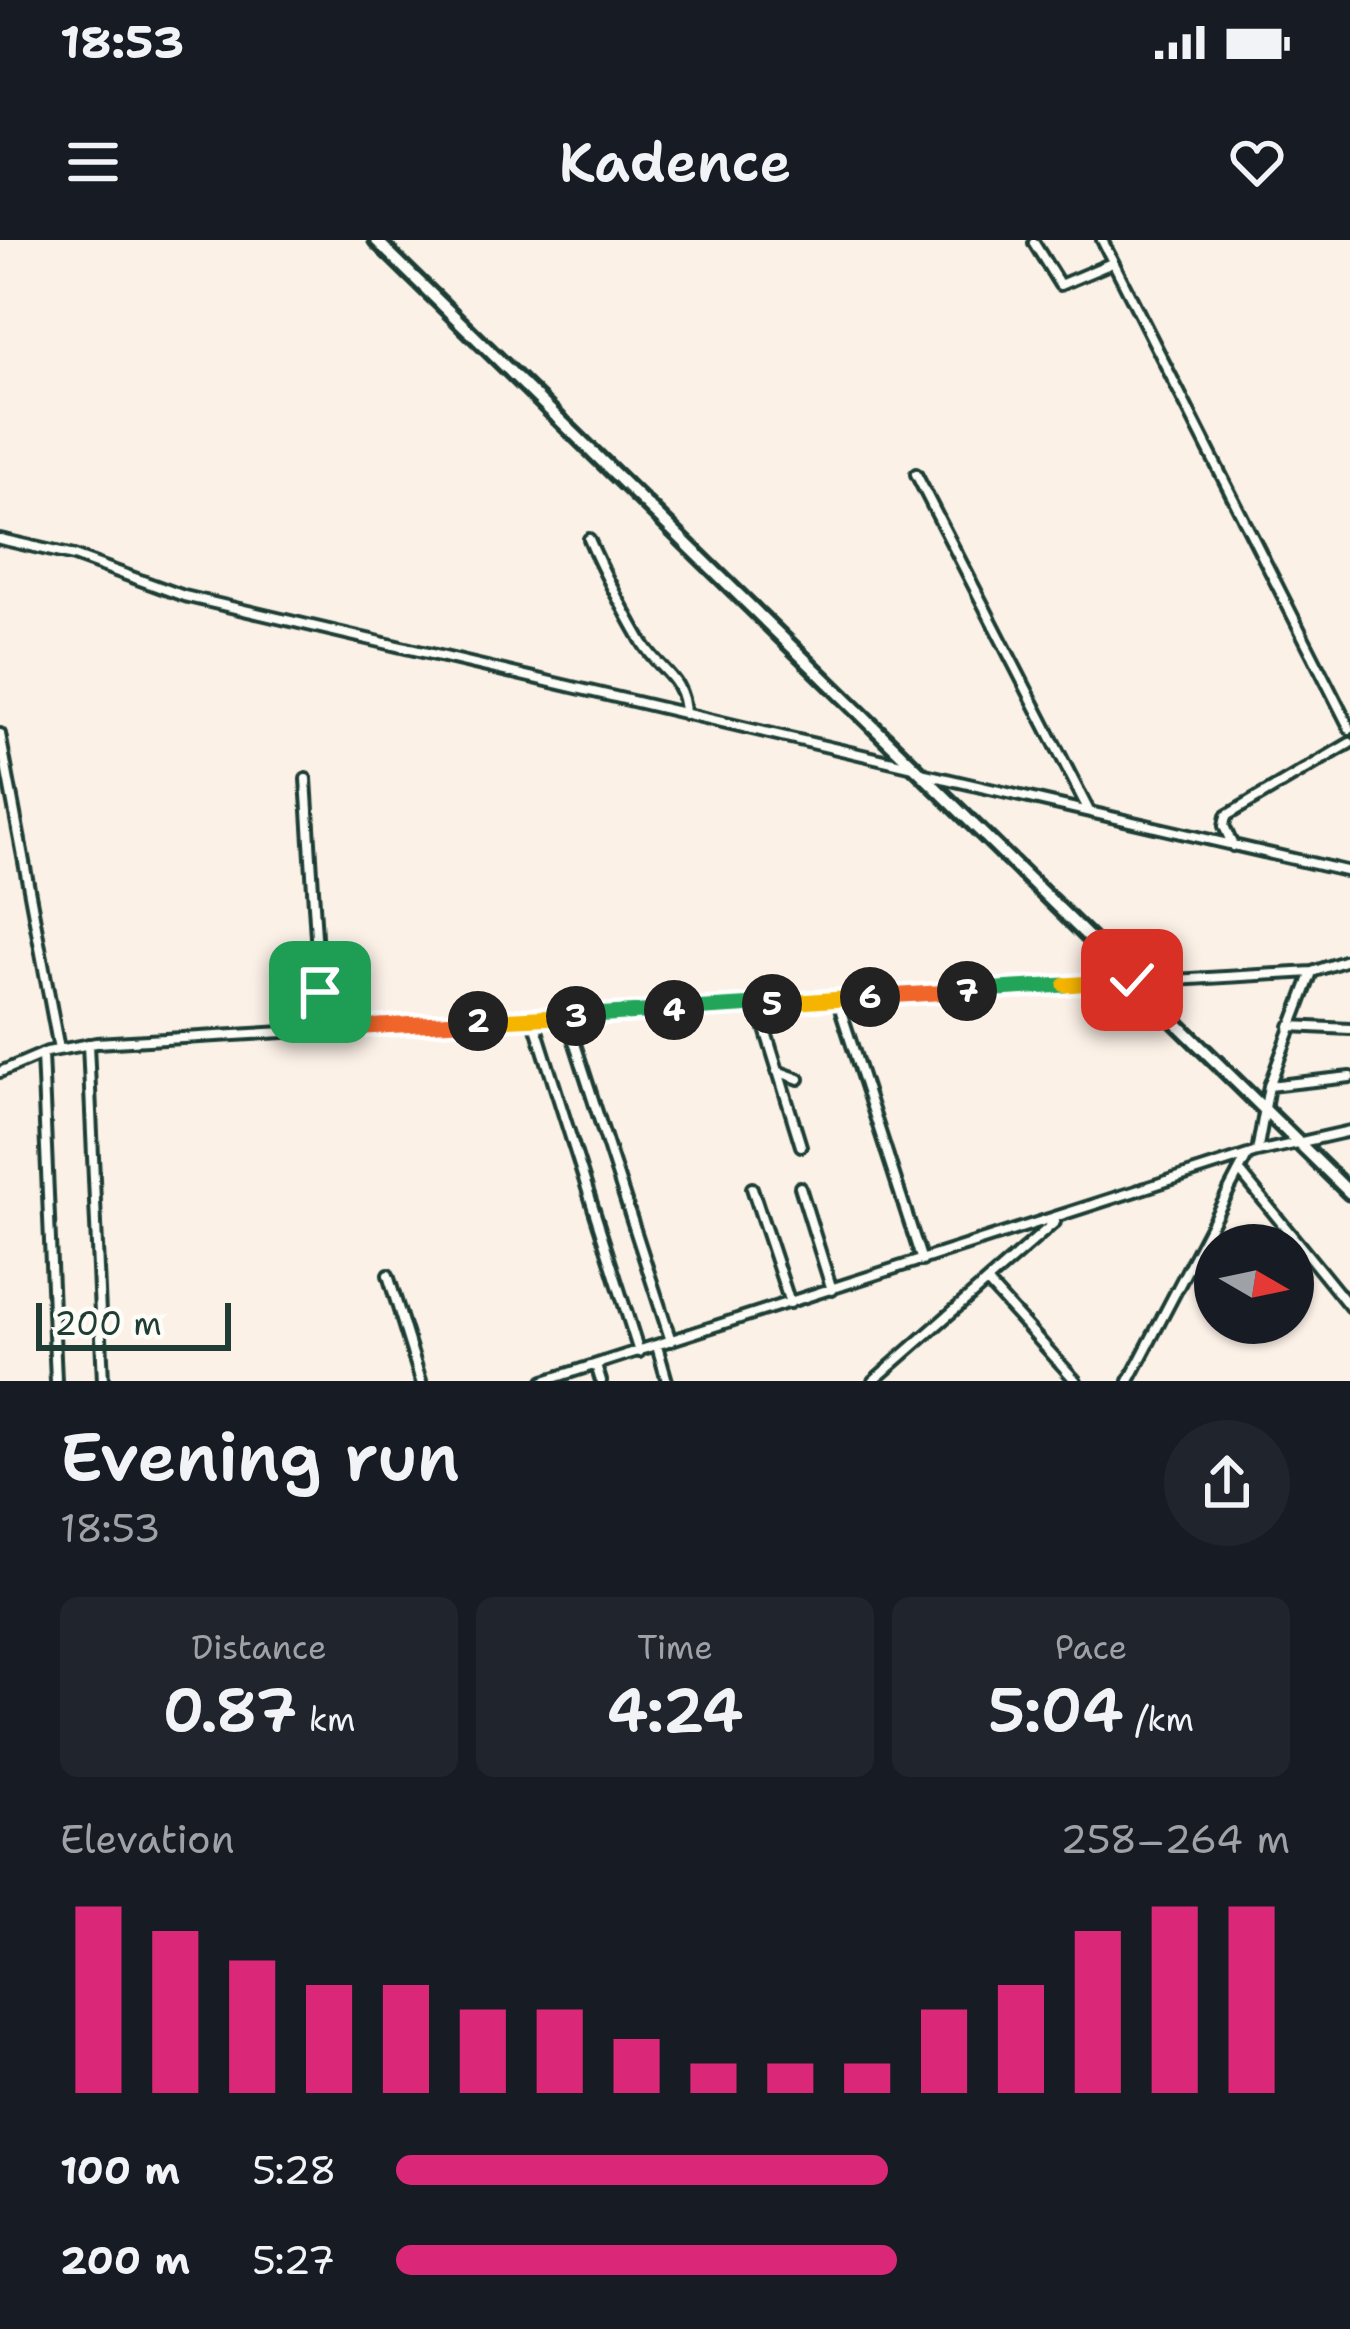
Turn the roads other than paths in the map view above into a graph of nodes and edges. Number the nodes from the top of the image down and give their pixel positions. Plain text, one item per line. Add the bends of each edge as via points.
1 (376, 240) edge
2 (1102, 240) edge
3 (1034, 243) dead end
4 (1112, 263) junction
5 (916, 474) dead end
6 (0, 539) edge
7 (590, 539) dead end
8 (685, 714) junction
9 (1350, 729) edge
10 (0, 734) edge
11 (1350, 743) edge
12 (918, 770) junction
13 (306, 778) dead end
14 (1089, 811) junction
15 (1234, 847) junction
16 (1350, 872) edge
17 (1350, 959) edge
18 (1334, 966) junction
19 (1350, 970) edge
20 (1312, 972) junction
21 (1132, 980) junction
22 (837, 999) junction
23 (758, 1006) junction
24 (566, 1016) junction
25 (533, 1018) junction
26 (1290, 1026) junction
27 (1350, 1029) edge
28 (322, 1030) junction
29 (88, 1044) junction
30 (59, 1049) junction
31 (43, 1054) junction
32 (776, 1071) junction
33 (0, 1072) edge
34 (1350, 1077) edge
35 (799, 1078) dead end
36 (1270, 1086) junction
37 (1261, 1105) junction
38 (1350, 1131) edge
39 (1293, 1139) junction
40 (801, 1146) dead end
41 (1252, 1154) junction
42 (1242, 1174) junction
43 (800, 1187) dead end
44 (752, 1188) dead end
45 (1350, 1193) edge
46 (1061, 1217) junction
47 (922, 1261) junction
48 (388, 1275) dead end
49 (987, 1282) junction
50 (832, 1290) junction
51 (790, 1304) junction
52 (1350, 1307) edge
53 (671, 1341) junction
54 (657, 1346) junction
55 (639, 1352) junction
56 (596, 1365) junction
57 (56, 1381) edge
58 (103, 1381) edge
59 (421, 1381) edge
60 (544, 1381) edge
61 (601, 1381) edge
62 (667, 1381) edge
63 (873, 1381) edge
64 (1076, 1381) edge
65 (1129, 1381) edge

1 - 12 main road
2 - 4 street
3 - 4 street via 1060,285
4 - 9 street
5 - 14 street
6 - 8 street via 184,596
7 - 8 street via 643,644 676,678
8 - 12 street
10 - 30 street
11 - 15 street via 1226,816
12 - 14 street
12 - 21 main road
13 - 28 street
14 - 15 street
15 - 16 street
17 - 18 street
18 - 19 street
18 - 20 street
20 - 21 street
20 - 26 street
21 - 22 street
21 - 37 main road
22 - 23 street
22 - 47 street
23 - 24 street
23 - 32 street
24 - 25 street
24 - 53 street
25 - 28 street
25 - 55 street
26 - 27 street
26 - 36 street
28 - 29 street
29 - 30 street
29 - 58 street
30 - 31 street
31 - 33 street
31 - 57 street
32 - 35 street
32 - 40 street
34 - 36 street
36 - 37 street
37 - 39 main road
37 - 41 street
38 - 39 street
39 - 41 street
39 - 45 main road
41 - 42 street
41 - 46 street
42 - 52 street
42 - 65 street
43 - 50 street
44 - 51 street
46 - 47 street
46 - 49 street
47 - 50 street
48 - 59 street
49 - 63 street
49 - 64 street
50 - 51 street
51 - 53 street
53 - 54 street
54 - 55 street
54 - 62 street
55 - 56 street
56 - 60 street
56 - 61 street

